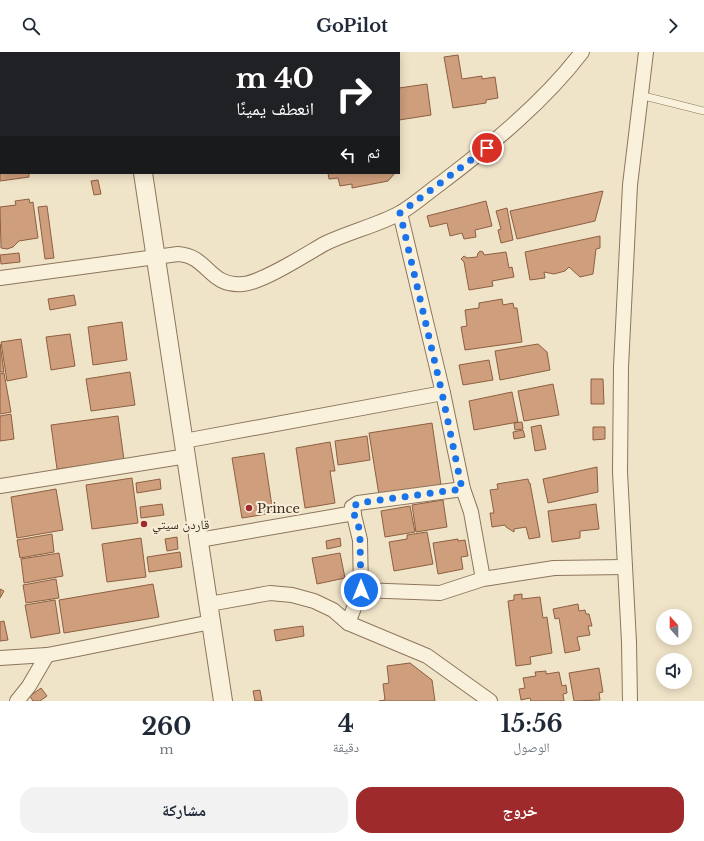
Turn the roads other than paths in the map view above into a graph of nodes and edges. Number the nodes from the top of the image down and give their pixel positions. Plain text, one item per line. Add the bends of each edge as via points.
1 (582, 52) edge
2 (646, 52) edge
3 (640, 95) junction
4 (704, 111) edge
5 (144, 174) edge
6 (400, 213) junction
7 (157, 257) junction
8 (0, 278) edge
9 (442, 393) junction
10 (186, 449) junction
11 (0, 486) edge
12 (462, 489) junction
13 (354, 513) junction
14 (199, 540) junction
15 (625, 567) junction
16 (483, 579) junction
17 (361, 590) junction
18 (210, 613) junction
19 (348, 623) junction
20 (47, 654) junction
21 (0, 658) edge
22 (17, 701) edge
23 (223, 701) edge
24 (490, 701) edge
25 (630, 701) edge

1 - 6 street via 566,74 487,148
2 - 3 street
3 - 4 lane
3 - 15 street via 630,185 621,366 620,472
5 - 7 street
6 - 7 street via 332,241 250,282 235,284 220,280 191,256 178,254
6 - 9 street
7 - 8 street
7 - 10 street
9 - 10 street
9 - 12 street
10 - 11 street
10 - 14 street
12 - 13 street via 358,503 352,508
12 - 16 street via 471,512
13 - 14 street
13 - 17 street via 360,540
14 - 18 street
15 - 16 street via 554,568
15 - 25 street
16 - 17 street via 440,593
17 - 19 street
18 - 19 street via 262,594 292,595 324,605
18 - 20 street
18 - 23 street
19 - 24 street via 427,656
20 - 21 street
20 - 22 street

